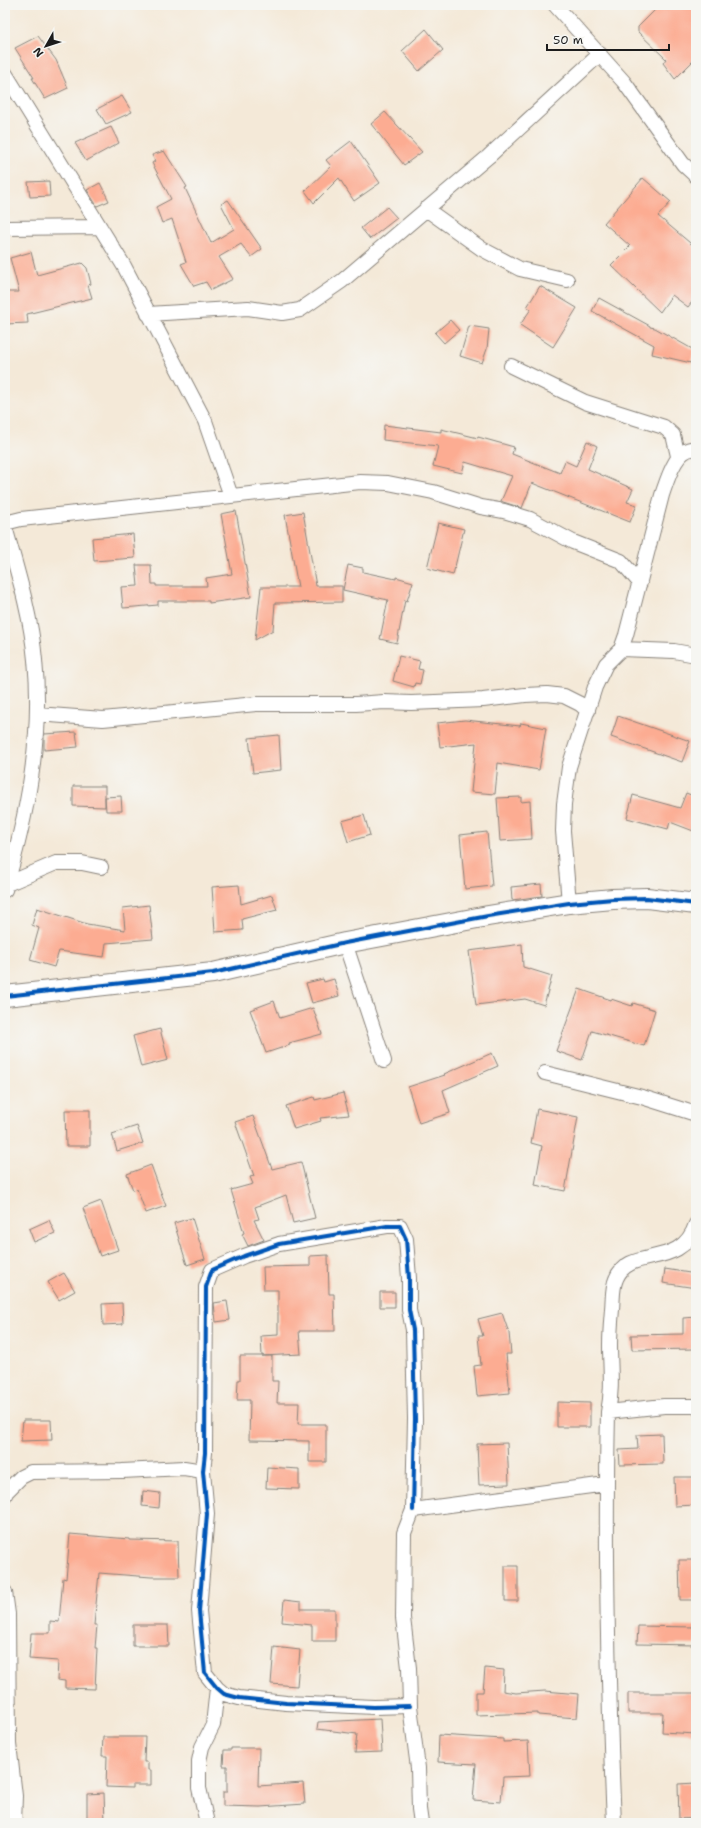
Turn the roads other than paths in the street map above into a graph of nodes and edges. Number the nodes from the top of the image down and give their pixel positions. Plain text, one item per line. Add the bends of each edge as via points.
1 (555, 5) edge
2 (600, 54) junction
3 (5, 73) edge
4 (696, 176) edge
5 (426, 209) junction
6 (100, 227) junction
7 (5, 228) edge
8 (567, 280) dead end
9 (148, 314) junction
10 (511, 366) dead end
11 (696, 449) edge
12 (678, 456) junction
13 (231, 496) junction
14 (5, 523) edge
15 (5, 527) edge
16 (640, 583) junction
17 (621, 649) junction
18 (696, 655) edge
19 (588, 711) junction
20 (37, 714) junction
21 (101, 867) dead end
22 (6, 887) edge
23 (569, 903) junction
24 (696, 904) edge
25 (345, 943) junction
26 (5, 996) edge
27 (384, 1061) dead end
28 (545, 1073) dead end
29 (696, 1114) edge
30 (696, 1224) edge
31 (696, 1406) edge
32 (608, 1412) junction
33 (203, 1471) junction
34 (606, 1484) junction
35 (5, 1495) edge
36 (413, 1510) junction
37 (5, 1592) edge
38 (217, 1688) junction
39 (410, 1706) junction
40 (14, 1823) edge
41 (207, 1823) edge
42 (421, 1823) edge
43 (614, 1823) edge

1 - 2 street
2 - 4 street via 624,82 683,164
2 - 5 street via 489,156
3 - 6 street
5 - 8 street via 482,250 520,269
5 - 9 street via 342,281 300,310 282,313 248,308
6 - 7 street
6 - 9 street via 124,266
9 - 13 street via 205,422
10 - 12 street via 586,402 664,427 673,435
11 - 12 street via 692,448
12 - 16 street via 662,495
13 - 14 street via 21,519
13 - 16 street via 360,482 433,492 530,519 573,542 621,561
15 - 20 street via 24,596 35,660
16 - 17 street
17 - 18 street via 674,651
17 - 19 street via 606,664 595,687
19 - 20 street via 564,696 525,694 483,700 411,703 256,704 103,719
19 - 23 street via 569,767 564,804 563,831
20 - 22 street via 26,809
21 - 22 street via 82,863 56,863
23 - 24 street via 647,898
23 - 25 street
25 - 26 street via 213,973
25 - 27 street
28 - 29 street via 642,1097
30 - 32 street via 688,1240 677,1250 630,1264 621,1270 616,1278 610,1346 612,1384
31 - 32 street via 664,1406
32 - 34 street
33 - 35 street via 184,1468 31,1472 21,1477
33 - 36 street via 206,1287 212,1270 279,1244 400,1226 406,1239 409,1310 413,1330
33 - 38 street via 207,1514 199,1611 205,1673
34 - 36 street
34 - 43 street via 608,1698
36 - 39 street via 404,1533 402,1576
37 - 40 street via 8,1614 9,1744 15,1796
38 - 39 street via 224,1694 239,1698 286,1703
38 - 41 street via 213,1725 202,1747 199,1761 199,1788
39 - 42 street via 418,1768

